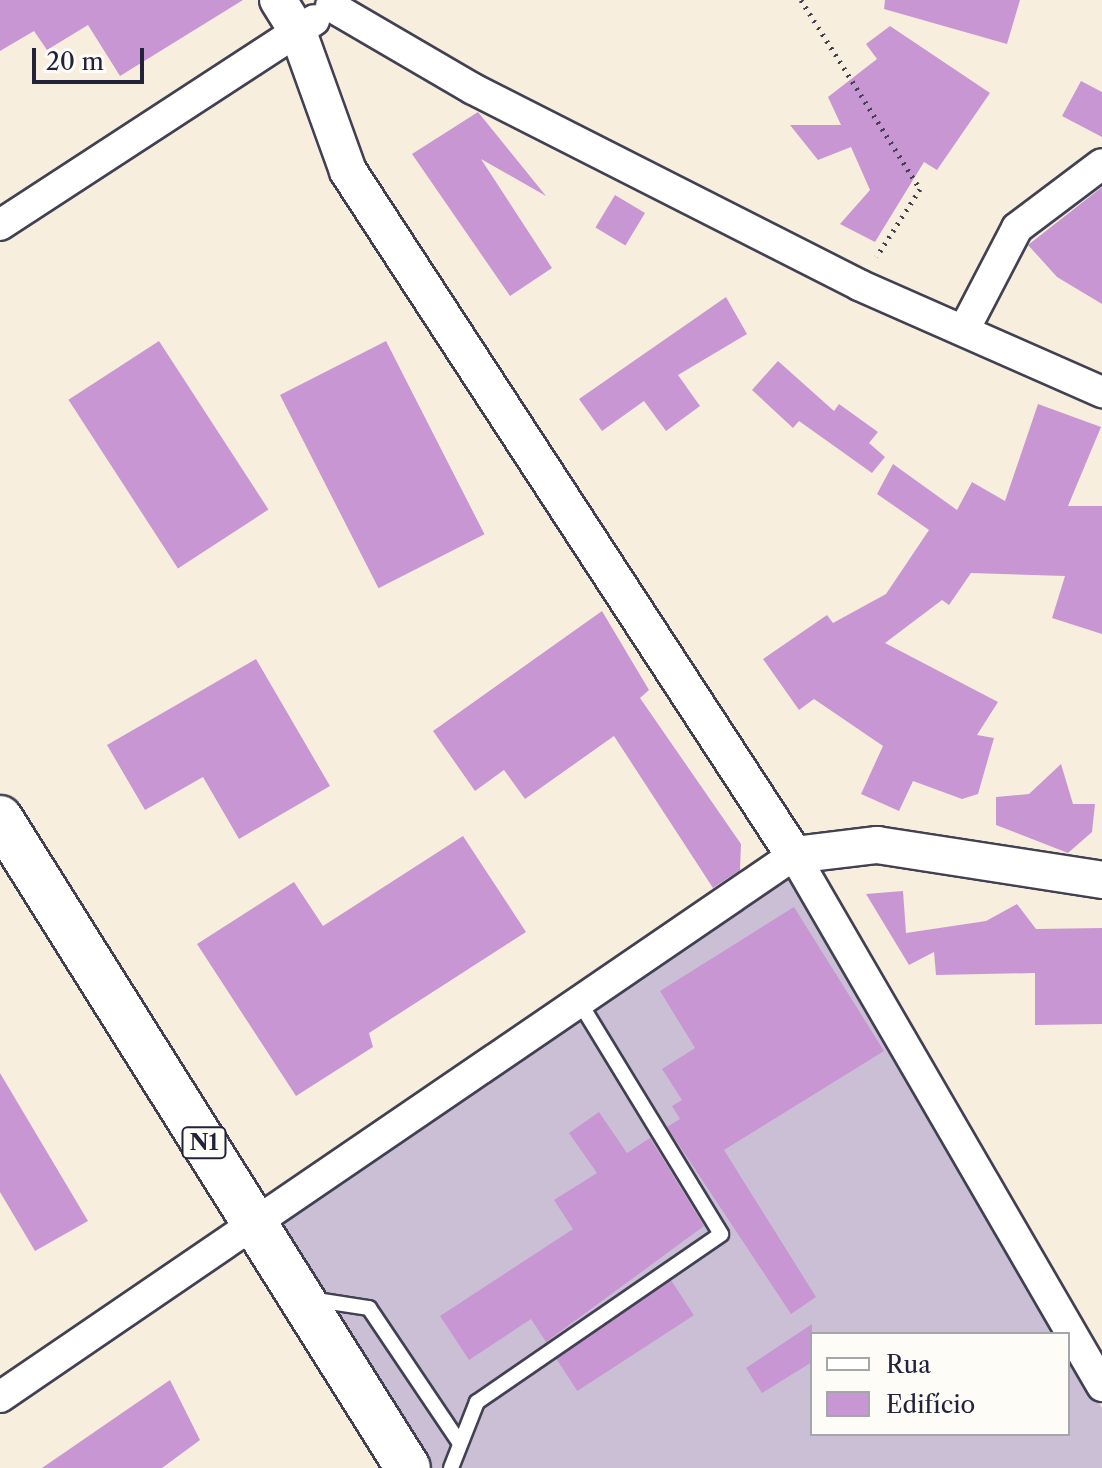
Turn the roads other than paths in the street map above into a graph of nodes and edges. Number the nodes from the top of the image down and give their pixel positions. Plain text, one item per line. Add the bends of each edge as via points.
1 (278, 0) edge
2 (336, 3) edge
3 (298, 32) junction
4 (1102, 164) edge
5 (0, 225) edge
6 (964, 330) junction
7 (1102, 392) edge
8 (0, 818) edge
9 (794, 855) junction
10 (1102, 880) edge
11 (581, 1005) junction
12 (255, 1224) junction
13 (302, 1299) junction
14 (1102, 1386) edge
15 (0, 1397) edge
16 (459, 1442) junction
17 (408, 1468) edge
18 (451, 1468) edge

1 - 3 street
2 - 3 street
2 - 6 street via 487,97 859,285
3 - 5 street
3 - 9 street via 348,171
4 - 6 street via 1017,228
6 - 7 street
8 - 12 highway, N1
9 - 10 street via 877,845
9 - 11 street
9 - 14 street
11 - 12 street
11 - 16 lane via 721,1234 491,1389 477,1402
12 - 13 highway, N1
12 - 15 street
13 - 16 lane via 340,1298 369,1308
13 - 17 highway, N1
16 - 18 lane

